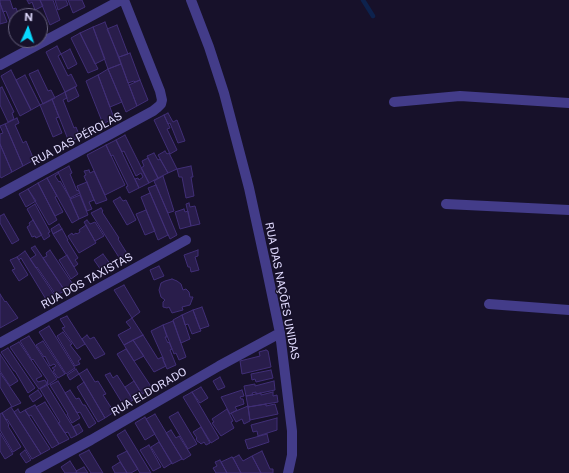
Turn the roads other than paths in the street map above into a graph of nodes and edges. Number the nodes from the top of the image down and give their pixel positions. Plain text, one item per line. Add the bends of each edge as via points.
1 (121, 0) edge
2 (124, 0) edge
3 (190, 0) edge
4 (0, 65) edge
5 (394, 102) dead end
6 (569, 103) edge
7 (0, 194) edge
8 (446, 204) dead end
9 (569, 210) edge
10 (186, 240) dead end
11 (489, 304) dead end
12 (569, 310) edge
13 (280, 333) junction
14 (0, 343) edge
15 (30, 473) edge
16 (288, 473) edge

1 - 4 street
2 - 7 street, RUA DAS PÉROLAS via 160,91 161,104 153,111
3 - 13 street, RUA DAS NAÇÕES UNIDAS via 224,93 254,209
5 - 6 street via 460,96
8 - 9 street
10 - 14 street, RUA DOS TAXISTAS
11 - 12 street
13 - 15 street, RUA ELDORADO
13 - 16 street, RUA DAS NAÇÕES UNIDAS via 292,431 292,455

